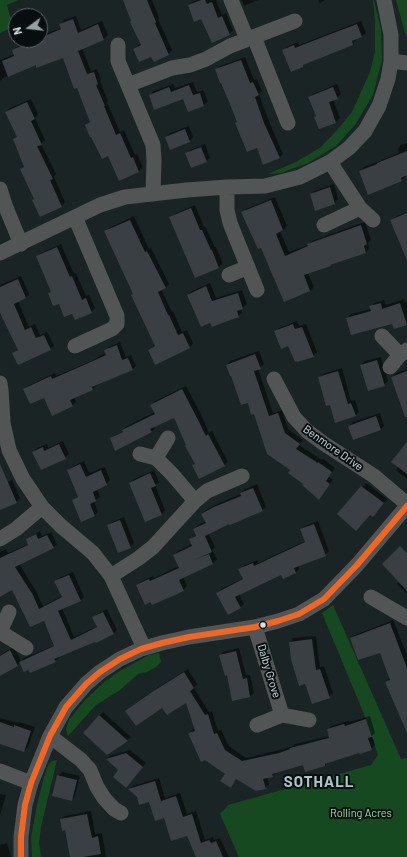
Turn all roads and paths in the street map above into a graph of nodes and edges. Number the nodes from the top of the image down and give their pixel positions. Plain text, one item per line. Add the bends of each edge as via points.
1 (231, 0) edge
2 (384, 0) edge
3 (295, 21) dead end
4 (250, 38) junction
5 (118, 45) dead end
6 (391, 61) junction
7 (407, 63) edge
8 (128, 85) junction
9 (288, 123) dead end
10 (330, 162) junction
11 (227, 187) junction
12 (0, 189) edge
13 (153, 193) junction
14 (360, 208) junction
15 (75, 217) junction
16 (373, 220) dead end
17 (324, 225) dead end
18 (20, 244) junction
19 (0, 253) edge
20 (248, 267) junction
21 (229, 275) dead end
22 (256, 290) dead end
23 (382, 336) dead end
24 (75, 346) dead end
25 (404, 353) edge
26 (390, 367) dead end
27 (274, 380) dead end
28 (0, 383) edge
29 (168, 438) dead end
30 (140, 454) dead end
31 (156, 458) junction
32 (242, 476) dead end
33 (195, 501) junction
34 (407, 505) edge
35 (42, 506) junction
36 (0, 539) edge
37 (112, 576) junction
38 (371, 597) dead end
39 (9, 612) dead end
40 (407, 618) edge
41 (256, 627) junction
42 (0, 632) edge
43 (26, 648) dead end
44 (144, 648) junction
45 (282, 715) junction
46 (309, 720) dead end
47 (257, 725) dead end
48 (50, 736) junction
49 (0, 770) edge
50 (31, 782) junction
51 (121, 813) dead end
52 (21, 857) edge

1 - 4 street
2 - 6 street via 391,35
3 - 4 street
4 - 8 street via 196,63 172,68
4 - 9 street
5 - 8 street via 118,61
6 - 7 street
6 - 10 street via 379,106 365,130 349,148
8 - 13 street via 153,145
10 - 11 street via 300,177 265,186
10 - 14 street
11 - 13 street
11 - 20 street via 230,223
12 - 18 street
13 - 15 street via 125,197
14 - 16 street
14 - 17 street
15 - 18 street
15 - 24 street via 117,316 117,324 112,329
18 - 19 street
20 - 21 street
20 - 22 street
23 - 25 street
25 - 26 street
27 - 34 street, Benmore Drive via 294,418 306,431 374,476
28 - 35 street via 3,423 9,450 23,479
29 - 31 street
30 - 31 street
31 - 33 street
32 - 33 street via 207,491
33 - 37 street via 153,547
34 - 41 street via 324,600 299,614
35 - 36 street via 16,529
35 - 37 street via 93,553
37 - 44 street
38 - 40 street
39 - 42 street
41 - 44 street via 189,637
41 - 45 street, Dalby Grove
42 - 43 street
44 - 48 street via 120,659 86,684 66,707
45 - 46 street
45 - 47 street
48 - 50 street
48 - 51 street via 81,760 90,770 104,798
49 - 50 street
50 - 52 street via 25,805

